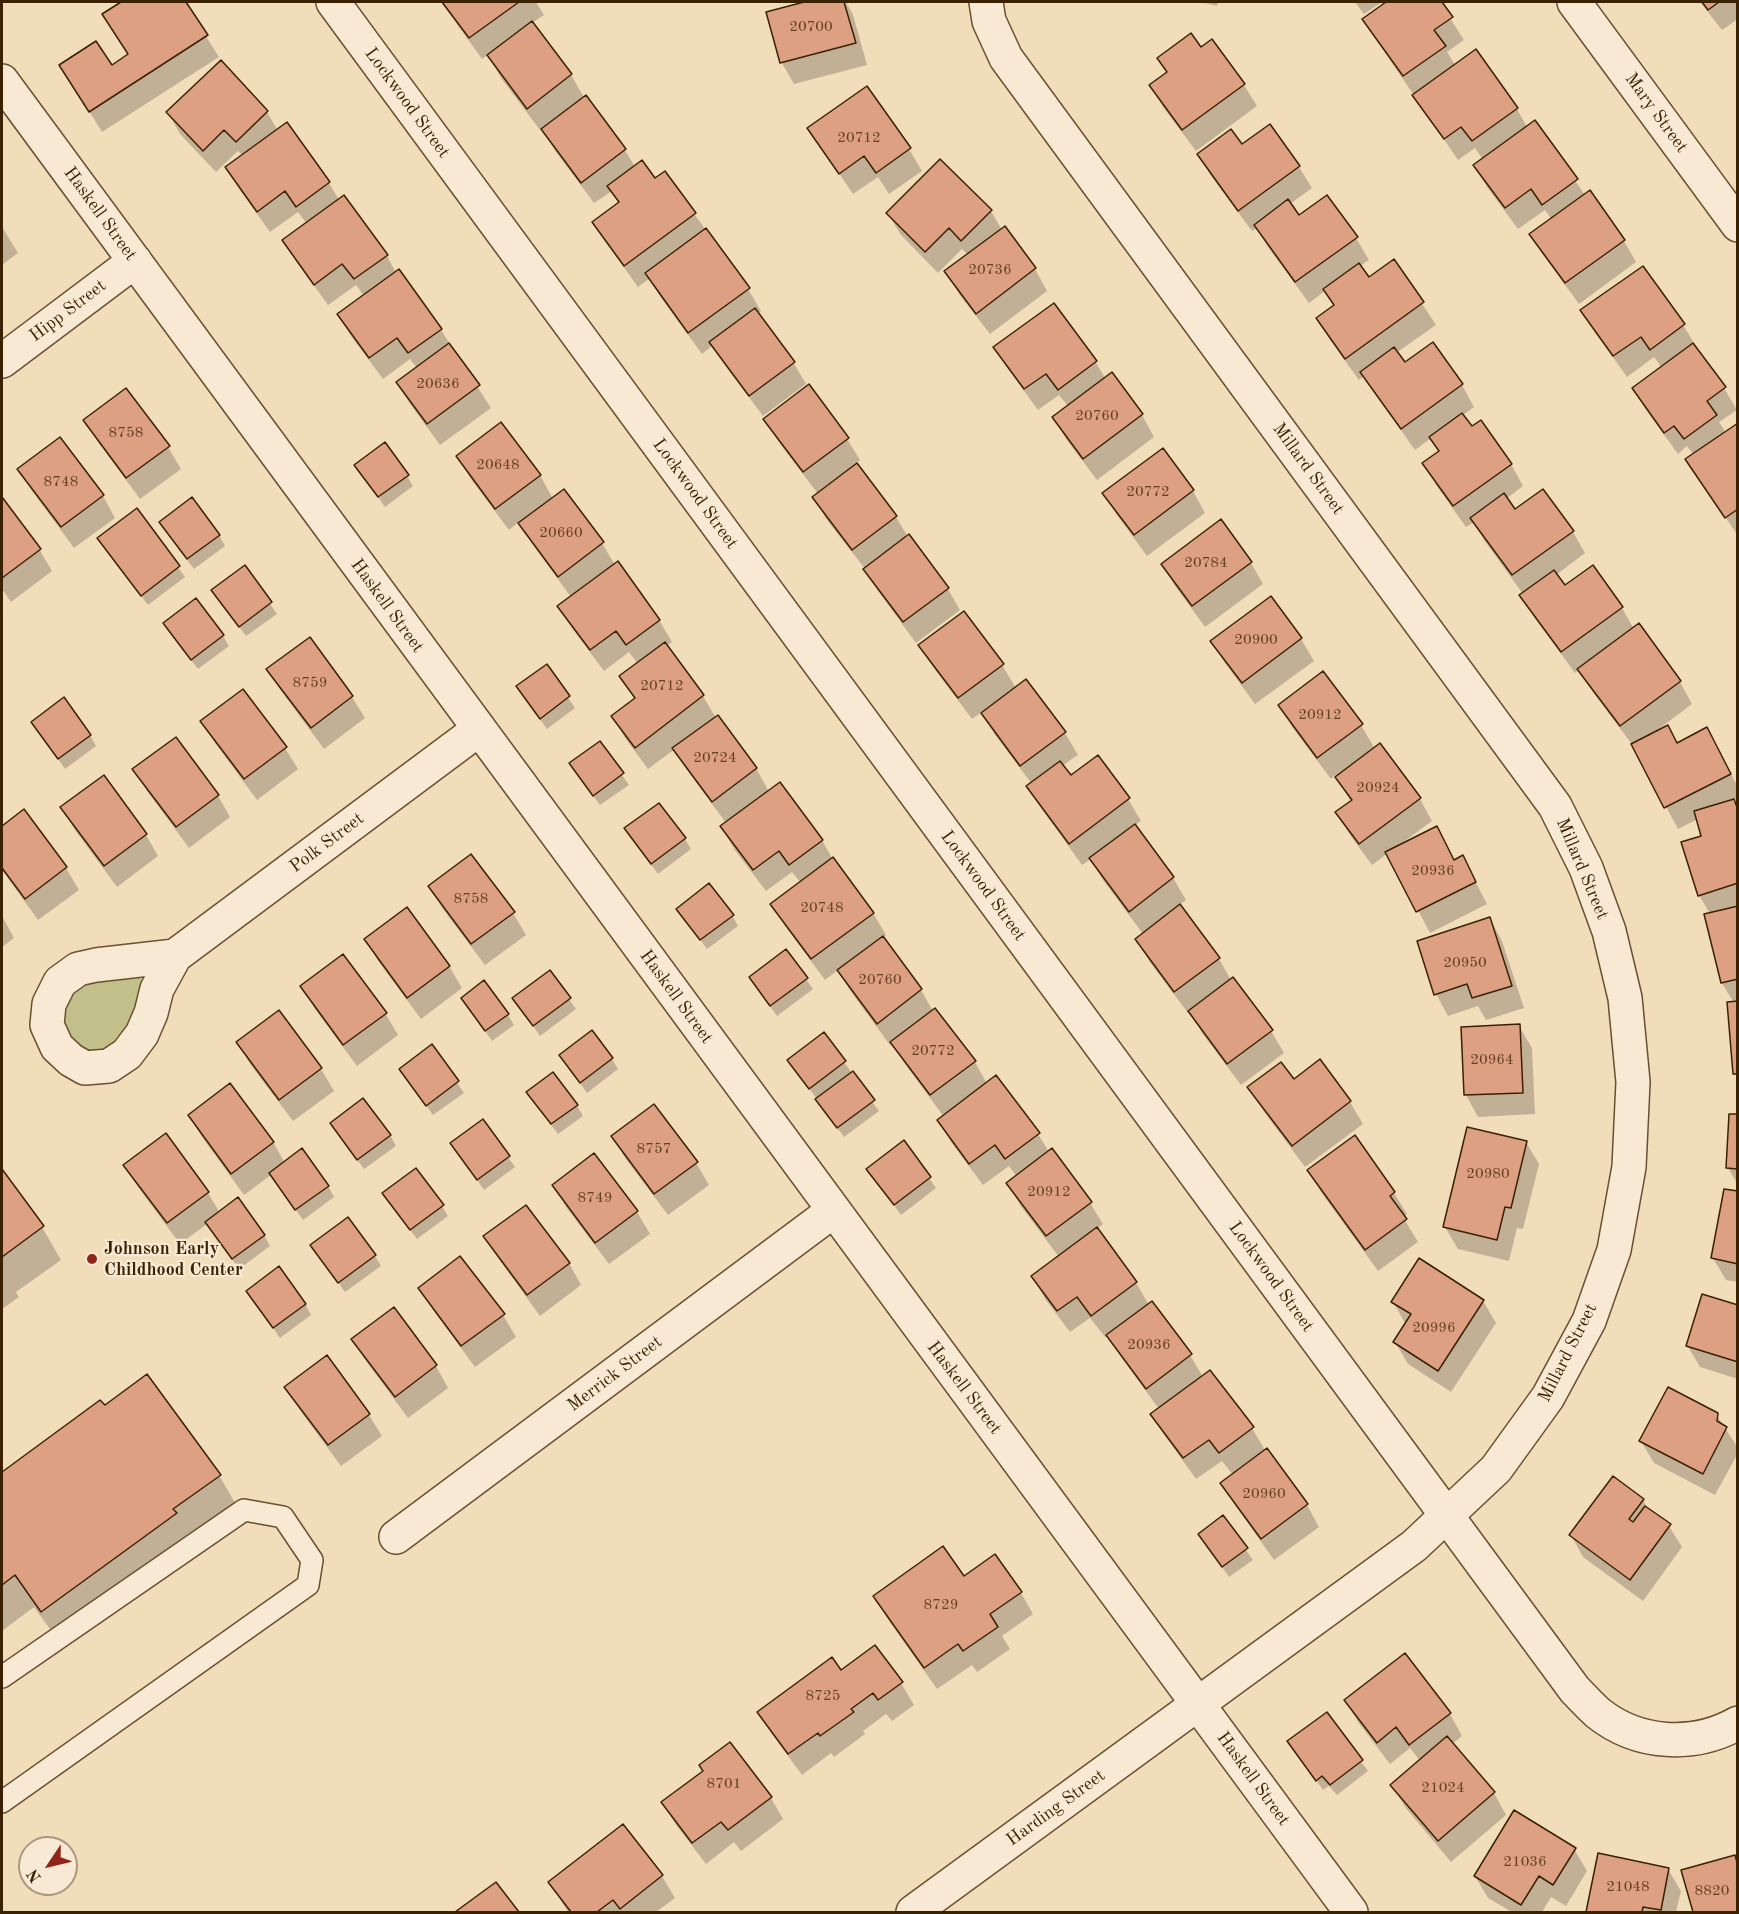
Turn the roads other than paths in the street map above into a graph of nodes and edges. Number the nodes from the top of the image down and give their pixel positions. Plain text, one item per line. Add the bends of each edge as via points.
1 (333, 2) edge
2 (986, 2) edge
3 (1574, 2) edge
4 (2, 81) edge
5 (1737, 225) edge
6 (135, 261) junction
7 (2, 361) edge
8 (478, 730) junction
9 (175, 956) dead end
10 (833, 1211) junction
11 (1447, 1517) junction
12 (396, 1537) dead end
13 (2, 1677) edge
14 (1199, 1704) junction
15 (1737, 1723) edge
16 (2, 1802) edge
17 (913, 1912) edge
18 (1351, 1912) edge

1 - 11 street, Lockwood Street
2 - 11 street, Millard Street via 989,21 1006,58 1555,806 1586,868 1609,931 1625,998 1633,1082 1629,1167 1614,1250 1589,1321 1548,1397 1496,1469
3 - 5 street, Mary Street
4 - 6 street, Haskell Street
6 - 7 street, Hipp Street
6 - 8 street, Haskell Street
8 - 9 street, Polk Street
8 - 10 street, Haskell Street
10 - 12 street, Merrick Street
10 - 14 street, Haskell Street
11 - 14 street, Millard Street via 1414,1546
11 - 15 street, Lockwood Street via 1575,1690 1596,1712 1615,1725 1644,1736 1674,1740 1705,1737
13 - 16 lane via 244,1510 283,1517 312,1560 308,1585
14 - 17 street, Harding Street
14 - 18 street, Haskell Street

